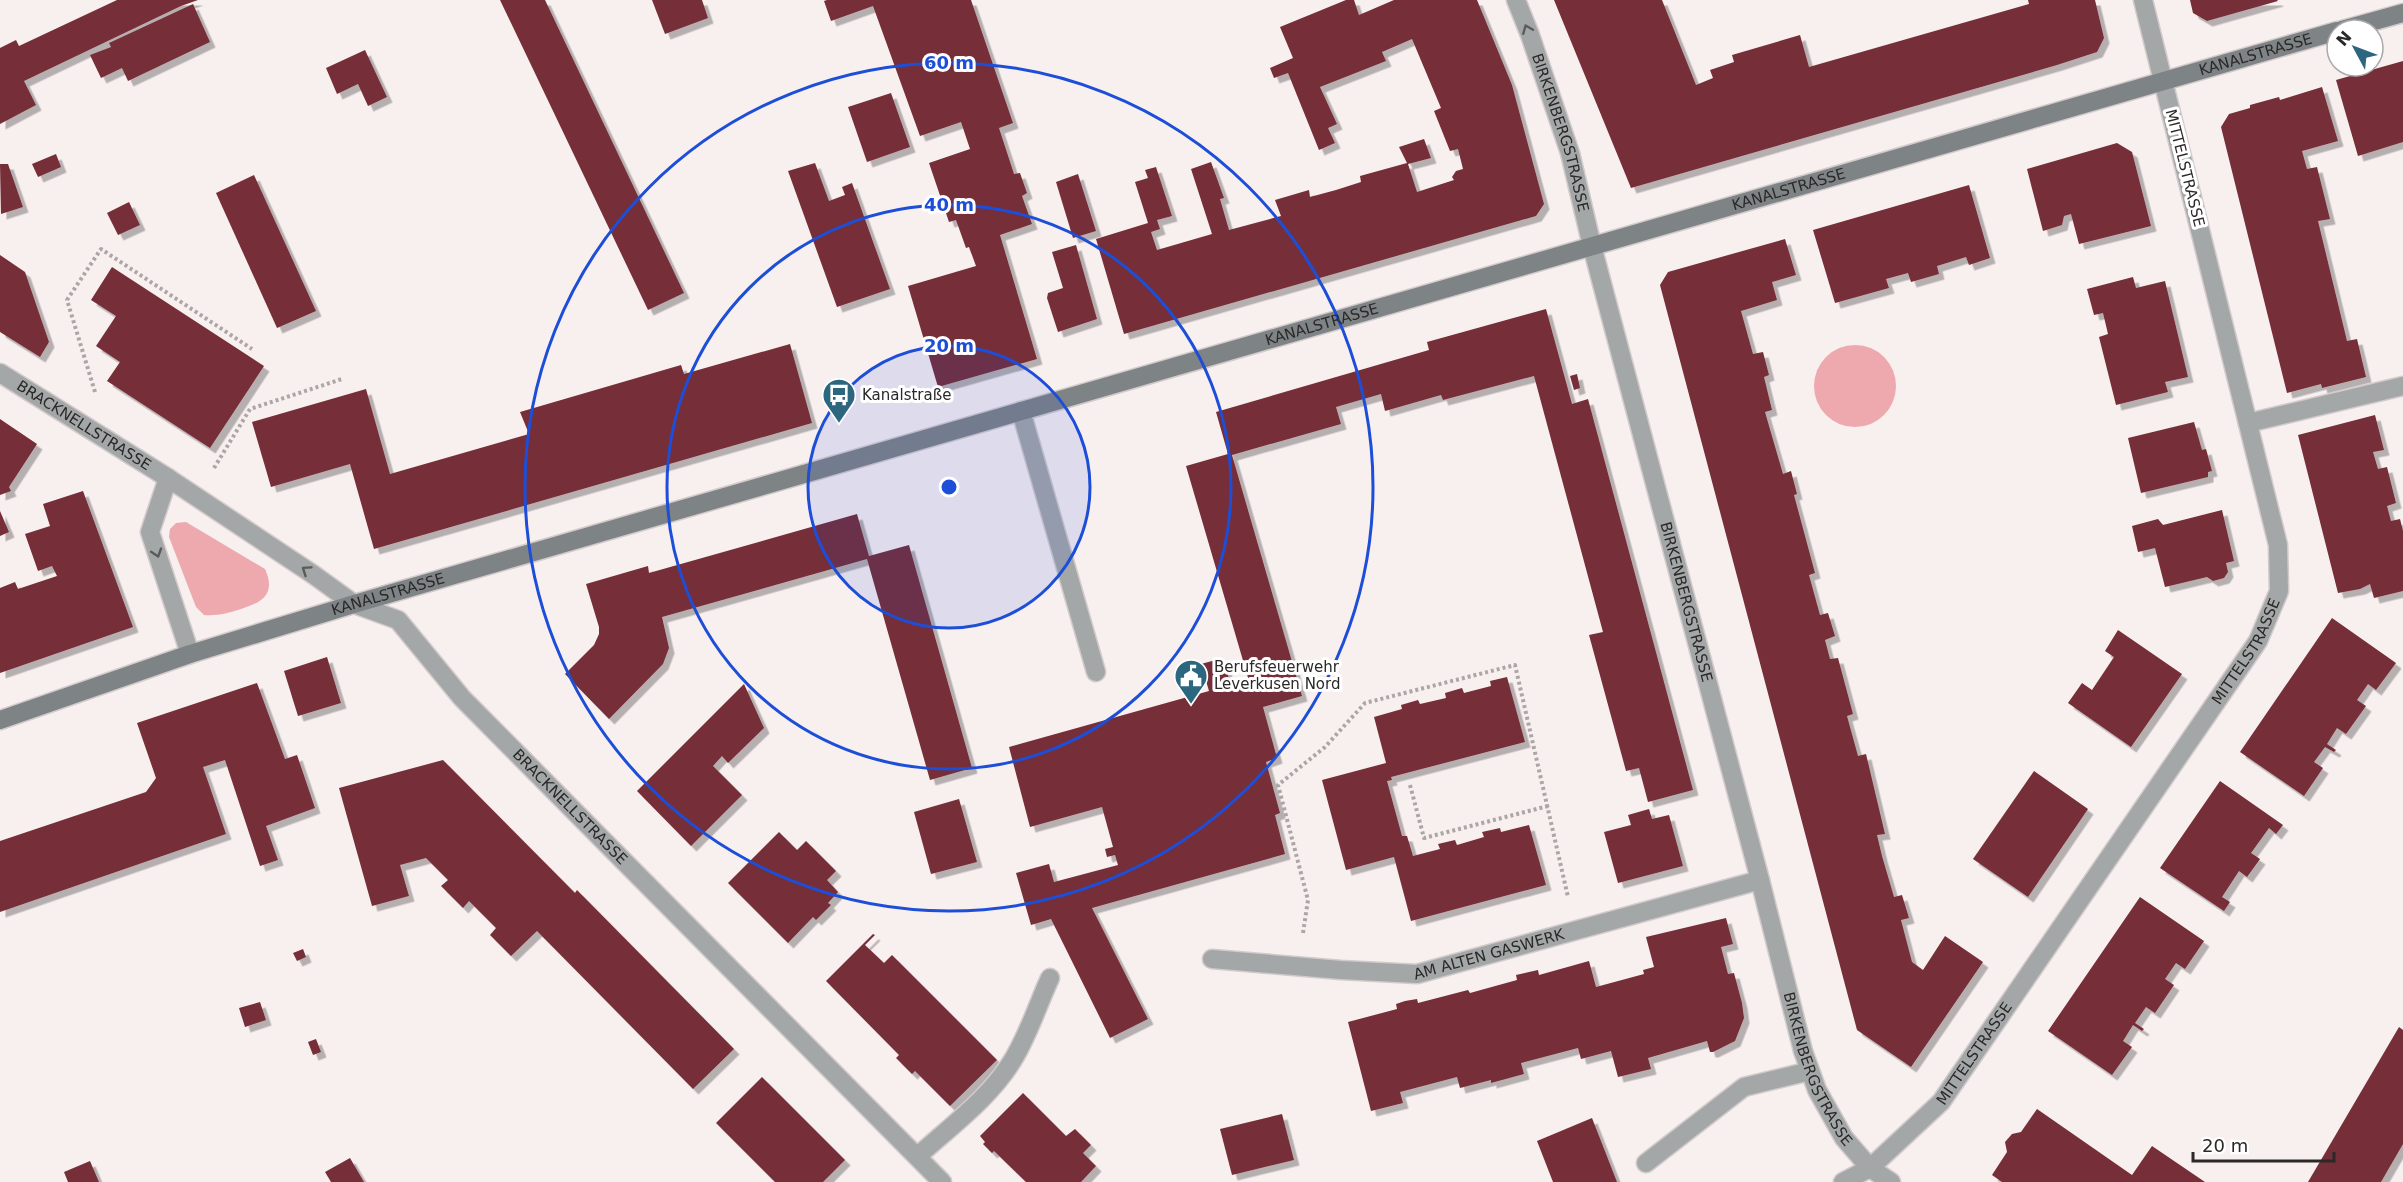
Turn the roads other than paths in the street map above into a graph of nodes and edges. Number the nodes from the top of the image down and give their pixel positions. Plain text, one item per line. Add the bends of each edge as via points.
1 (1516, 0) edge
2 (2143, 0) edge
3 (2403, 13) edge
4 (2385, 18) edge
5 (2325, 34) edge
6 (2163, 81) junction
7 (1592, 246) junction
8 (0, 373) edge
9 (2403, 386) edge
10 (1021, 411) junction
11 (2248, 423) junction
12 (168, 478) junction
13 (354, 604) junction
14 (190, 654) junction
15 (1096, 672) dead end
16 (0, 720) edge
17 (1761, 880) junction
18 (1212, 959) dead end
19 (1050, 978) dead end
20 (1810, 1071) junction
21 (918, 1156) junction
22 (1646, 1163) dead end
23 (1870, 1168) junction
24 (932, 1178) edge
25 (1843, 1182) edge
26 (1891, 1182) edge

7 -> 1 street, BIRKENBERGSTRASSE via 1570,153
2 - 6 street, MITTELSTRASSE
3 - 4 street
5 - 6 street, KANALSTRASSE
6 - 7 street, KANALSTRASSE
6 - 11 street, MITTELSTRASSE
7 - 10 street, KANALSTRASSE
7 - 17 street, BIRKENBERGSTRASSE
8 - 12 street, BRACKNELLSTRASSE
9 - 11 street
10 - 13 street, KANALSTRASSE
10 - 15 street
11 - 23 street, MITTELSTRASSE via 2278,545 2279,591 2258,641 1941,1102
13 -> 12 street, BRACKNELLSTRASSE
12 -> 14 street, BRACKNELLSTRASSE via 150,532
13 - 14 street, KANALSTRASSE
13 - 21 street, BRACKNELLSTRASSE via 398,620 462,698
14 - 16 street, KANALSTRASSE
17 - 18 street, AM ALTEN GASWERK via 1417,974
17 - 20 street, BIRKENBERGSTRASSE
19 - 21 street via 1002,1076
20 - 22 street via 1744,1087
20 - 23 street, BIRKENBERGSTRASSE via 1844,1138
21 - 24 street, BRACKNELLSTRASSE
23 - 25 street, MITTELSTRASSE
23 - 26 street, BIRKENBERGSTRASSE

